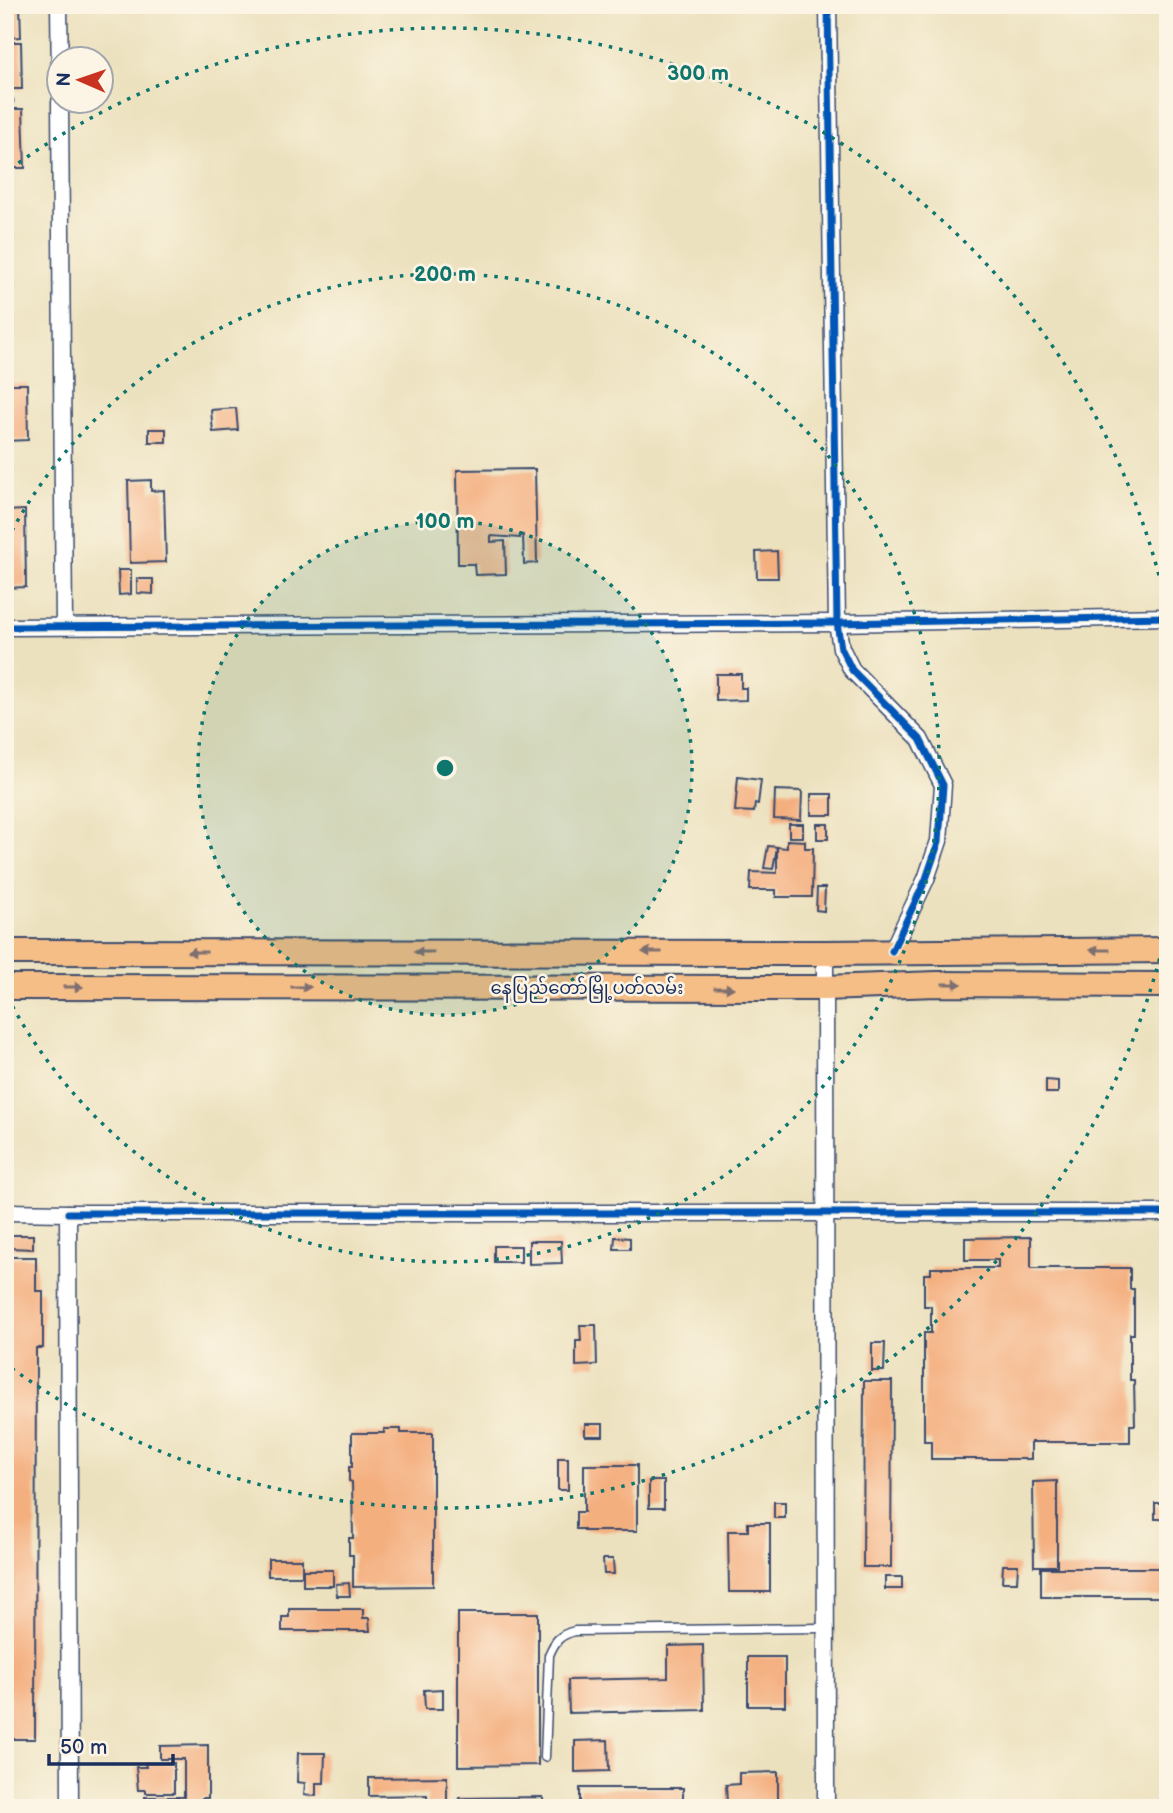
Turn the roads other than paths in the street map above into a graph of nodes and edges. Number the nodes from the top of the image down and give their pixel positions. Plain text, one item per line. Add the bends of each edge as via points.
1 (59, 5) edge
2 (828, 5) edge
3 (60, 46) edge
4 (60, 116) edge
5 (1168, 617) edge
6 (837, 623) junction
7 (64, 626) junction
8 (5, 627) edge
9 (1168, 950) edge
10 (892, 951) junction
11 (5, 952) edge
12 (825, 953) junction
13 (1168, 985) edge
14 (5, 987) edge
15 (824, 988) junction
16 (824, 1211) junction
17 (5, 1212) edge
18 (68, 1213) junction
19 (1168, 1213) edge
20 (824, 1628) junction
21 (545, 1757) dead end
22 (69, 1808) edge
23 (825, 1808) edge

1 - 3 street
2 - 6 street
4 - 7 street
5 - 6 street
6 - 7 street
6 - 10 street via 841,648 852,670 920,738 943,785 940,841
7 - 8 street
9 -> 10 main road, နေပြည်တော်မြို့ပတ်လမ်း
10 - 12 main road, နေပြည်တော်မြို့ပတ်လမ်း
12 -> 11 main road, နေပြည်တော်မြို့ပတ်လမ်း
12 - 15 street
15 -> 13 main road, နေပြည်တော်မြို့ပတ်လမ်း
14 -> 15 main road, နေပြည်တော်မြို့ပတ်လမ်း
15 - 16 street
16 - 18 street
16 - 19 street
16 - 20 street
17 - 18 street
18 - 22 street
20 - 21 lane via 575,1631 561,1635 549,1655
20 - 23 street

